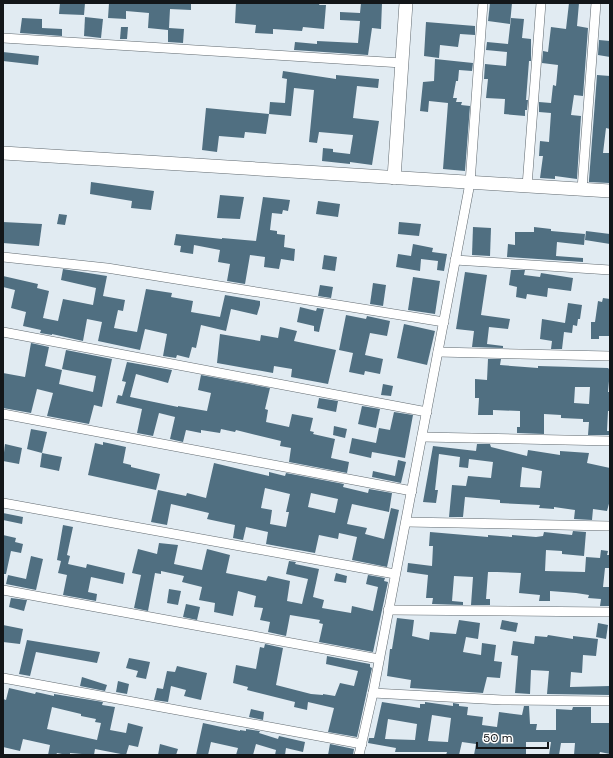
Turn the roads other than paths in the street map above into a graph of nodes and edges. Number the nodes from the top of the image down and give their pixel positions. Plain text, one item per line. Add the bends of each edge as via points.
1 (406, 3) edge
2 (483, 3) edge
3 (541, 3) edge
4 (596, 3) edge
5 (3, 38) edge
6 (402, 63) junction
7 (3, 153) edge
8 (394, 178) junction
9 (470, 183) junction
10 (527, 186) junction
11 (582, 189) junction
12 (610, 191) edge
13 (3, 257) edge
14 (455, 260) junction
15 (610, 270) edge
16 (444, 322) junction
17 (3, 332) edge
18 (438, 352) junction
19 (610, 356) edge
20 (426, 412) junction
21 (3, 414) edge
22 (422, 437) junction
23 (610, 441) edge
24 (412, 491) junction
25 (3, 503) edge
26 (406, 522) junction
27 (610, 526) edge
28 (396, 574) junction
29 (3, 590) edge
30 (388, 610) junction
31 (610, 612) edge
32 (379, 659) junction
33 (3, 678) edge
34 (373, 693) junction
35 (610, 701) edge
36 (362, 744) junction
37 (359, 755) edge

1 - 6 street
2 - 9 street
3 - 10 street
4 - 11 street
5 - 6 street
6 - 8 street
7 - 8 street
8 - 9 street
9 - 10 street
9 - 14 street
10 - 11 street
11 - 12 street
13 - 16 street via 106,268
14 - 15 street
14 - 16 street
16 - 18 street
17 - 20 street
18 - 19 street
18 - 20 street
20 - 22 street
21 - 24 street
22 - 23 street
22 - 24 street
24 - 26 street
25 - 28 street
26 - 27 street
26 - 28 street
28 - 30 street
29 - 32 street
30 - 31 street
30 - 32 street
32 - 34 street
33 - 36 street
34 - 35 street via 502,700
34 - 36 street
36 - 37 street

